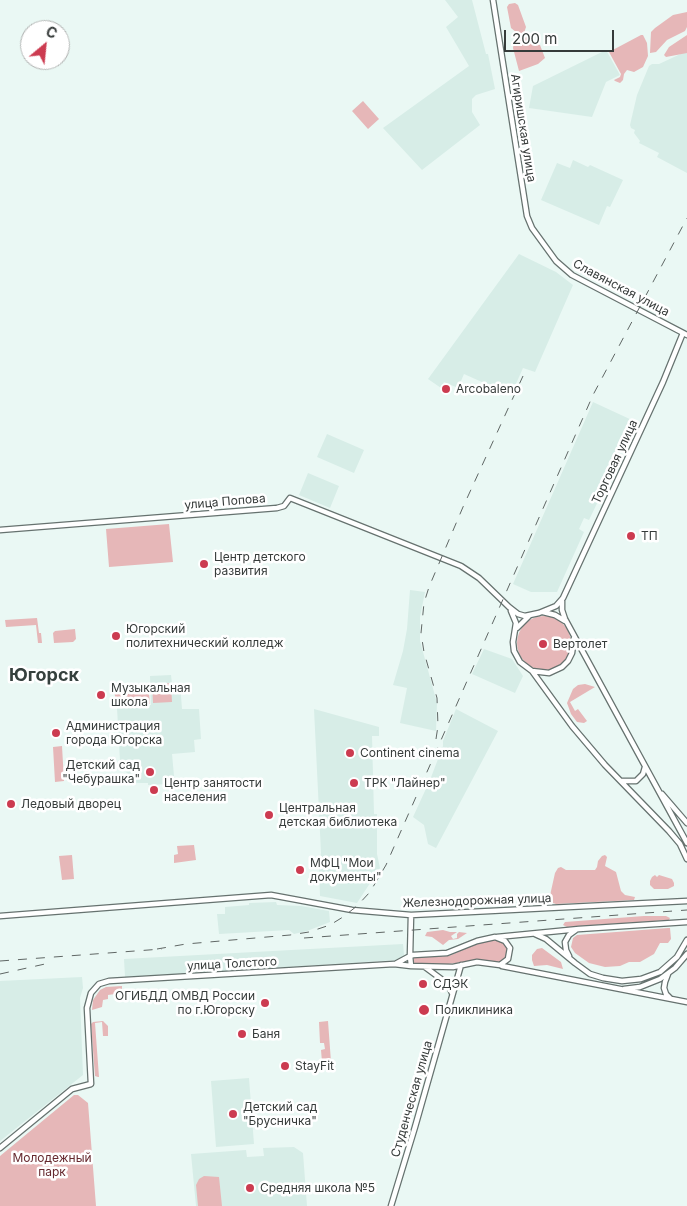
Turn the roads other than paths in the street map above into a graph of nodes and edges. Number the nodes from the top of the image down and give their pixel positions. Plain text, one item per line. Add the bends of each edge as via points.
1 (493, 0) edge
2 (532, 228) joint
3 (685, 334) edge
4 (0, 530) edge
5 (563, 598) junction
6 (509, 607) junction
7 (539, 613) junction
8 (532, 615) junction
9 (568, 625) junction
10 (572, 632) junction
11 (514, 634) junction
12 (532, 671) junction
13 (645, 765) junction
14 (620, 781) junction
15 (656, 787) junction
16 (687, 823) edge
17 (687, 843) edge
18 (687, 859) edge
19 (687, 901) edge
20 (0, 916) edge
21 (411, 916) junction
22 (687, 922) edge
23 (579, 928) junction
24 (528, 933) junction
25 (495, 937) junction
26 (411, 939) junction
27 (687, 940) edge
28 (424, 954) junction
29 (687, 954) edge
30 (410, 956) junction
31 (575, 963) junction
32 (394, 964) junction
33 (461, 965) junction
34 (500, 965) junction
35 (411, 966) junction
36 (425, 967) junction
37 (668, 974) junction
38 (613, 988) junction
39 (452, 997) junction
40 (671, 999) junction
41 (687, 1002) edge
42 (0, 1148) edge
43 (391, 1206) edge

1 - 2 street, Агиришская улица via 527,216
2 - 3 street, Славянская улица via 566,272
3 - 5 street, Торговая улица
4 - 6 street, улица Попова via 235,512 284,506 290,498 461,566 479,578
5 - 7 street via 556,606
5 - 9 street via 562,610
6 - 8 street via 521,615
6 - 11 street via 516,619
7 - 8 street
7 - 9 street via 555,615
8 - 11 street via 521,622
9 - 10 street
10 - 12 street via 574,649 566,664 549,673
10 - 13 street
11 - 12 street via 516,655 523,666
12 - 14 street via 572,726
13 - 14 street via 639,778 632,782
13 - 15 street
14 - 18 street via 669,831
15 - 16 street
15 - 17 street
19 - 21 street, Железнодорожная улица
20 - 21 street, Железнодорожная улица via 271,895 352,910
21 - 26 street
22 - 23 street
23 - 24 street
23 - 31 street via 565,942 566,950
24 - 25 street
24 - 31 street via 546,939
25 - 28 street via 447,953
25 - 34 street via 505,941 510,948 508,959
26 - 28 street via 414,948
26 - 30 street
27 - 31 street via 666,968 641,979 603,978 590,974
28 - 30 street
29 - 37 street
30 - 32 street
30 - 35 street
32 - 35 street
32 - 42 street, улица Толстого via 100,984 93,990 87,1008 91,1084 72,1089
33 - 34 street via 477,962
33 - 36 street
33 - 39 street, Студенческая улица
34 - 38 street
35 - 36 street
36 - 39 street via 448,984
37 - 38 street via 640,987
37 - 40 street via 664,988
38 - 40 street
39 - 43 street, Студенческая улица
40 - 41 street

